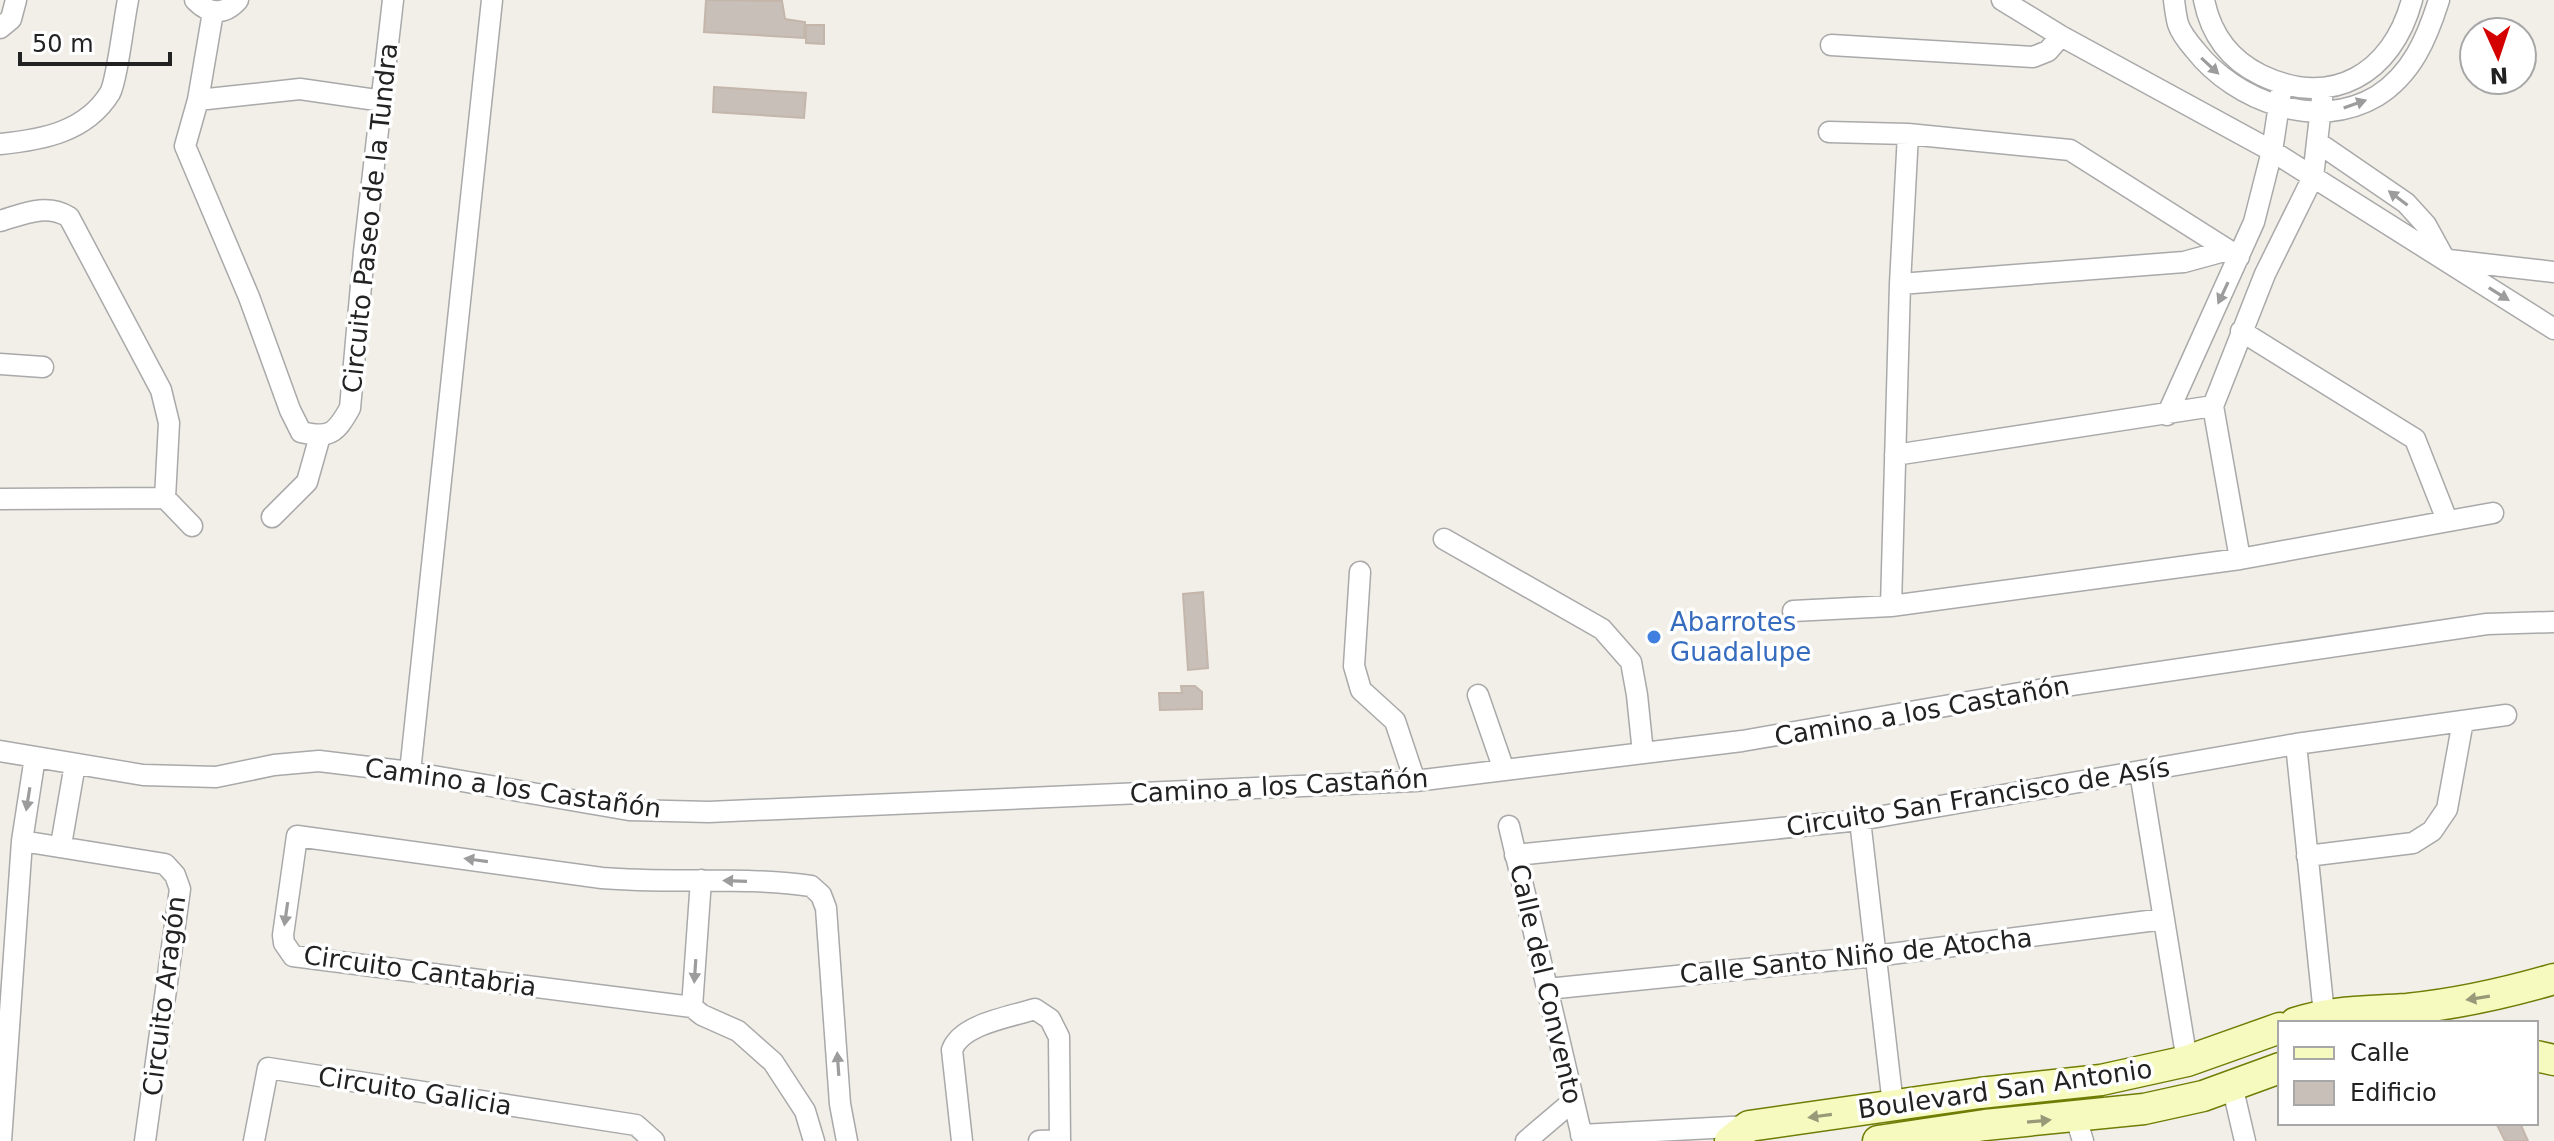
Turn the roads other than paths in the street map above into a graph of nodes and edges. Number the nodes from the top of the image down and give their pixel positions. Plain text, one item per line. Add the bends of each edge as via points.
1 (16, 0) edge
2 (128, 0) edge
3 (195, 0) edge
4 (238, 0) edge
5 (393, 0) edge
6 (492, 0) edge
7 (2002, 0) edge
8 (2174, 0) edge
9 (2204, 0) edge
10 (2412, 0) edge
11 (2439, 0) edge
12 (213, 12) junction
13 (0, 28) edge
14 (2061, 36) junction
15 (1831, 45) dead end
16 (2282, 85) junction
17 (2323, 90) junction
18 (198, 100) junction
19 (383, 101) junction
20 (2279, 106) junction
21 (2321, 111) junction
22 (1829, 132) dead end
23 (1908, 134) junction
24 (2317, 142) junction
25 (0, 144) edge
26 (2272, 151) junction
27 (2313, 177) junction
28 (0, 221) edge
29 (2234, 254) junction
30 (2445, 260) junction
31 (2554, 272) edge
32 (1900, 284) junction
33 (2554, 329) edge
34 (2241, 331) junction
35 (0, 364) edge
36 (43, 367) dead end
37 (2213, 406) junction
38 (2167, 415) junction
39 (320, 436) junction
40 (1895, 455) junction
41 (165, 498) junction
42 (0, 499) edge
43 (2493, 513) dead end
44 (272, 517) dead end
45 (2447, 520) junction
46 (192, 526) dead end
47 (1444, 539) dead end
48 (2240, 559) junction
49 (1360, 572) dead end
50 (1891, 606) junction
51 (1793, 611) dead end
52 (2554, 622) edge
53 (1478, 695) dead end
54 (2506, 715) dead end
55 (2463, 721) junction
56 (2296, 744) junction
57 (0, 751) edge
58 (1643, 753) junction
59 (35, 757) junction
60 (75, 764) junction
61 (1504, 770) junction
62 (410, 772) junction
63 (2140, 772) junction
64 (1415, 781) junction
65 (1860, 820) junction
66 (1509, 826) dead end
67 (22, 841) junction
68 (61, 845) junction
69 (1515, 855) junction
70 (2307, 856) junction
71 (701, 880) junction
72 (2164, 919) junction
73 (1875, 956) junction
74 (2554, 979) edge
75 (1547, 989) junction
76 (692, 1007) junction
77 (2324, 1014) junction
78 (2301, 1021) edge
79 (2269, 1031) edge
80 (2187, 1061) junction
81 (2275, 1070) edge
82 (2232, 1085) junction
83 (1980, 1093) junction
84 (1573, 1101) junction
85 (840, 1104) junction
86 (1893, 1105) junction
87 (805, 1111) junction
88 (1985, 1125) junction
89 (2079, 1129) edge
90 (630, 1133) edge
91 (1739, 1133) edge
92 (1582, 1138) edge
93 (1060, 1140) edge
94 (1, 1141) edge
95 (145, 1141) edge
96 (254, 1141) edge
97 (654, 1141) edge
98 (814, 1141) edge
99 (847, 1141) edge
100 (962, 1141) edge
101 (1039, 1141) edge
102 (1526, 1141) edge
103 (1878, 1141) edge
104 (2245, 1141) edge

1 - 13 street via 11,19
2 - 25 street via 111,91 92,113 66,131
3 - 12 street
4 - 12 street via 226,11
5 - 19 street, Circuito Paseo de la Tundra
6 - 62 street
7 - 14 street
8 -> 20 street via 2178,25 2209,68
9 - 16 street via 2223,47 2248,68
10 - 17 street via 2397,38 2374,67
21 -> 11 street via 2351,108 2398,79 2427,37
12 - 18 street
14 - 15 street via 2048,51 2033,57
14 - 26 street
16 - 17 street
16 - 20 street
17 - 21 street
18 - 19 street via 300,89
18 - 39 street via 185,146 290,410 301,432
19 - 39 street, Circuito Paseo de la Tundra via 350,408 339,428
20 - 21 street
20 - 26 street
21 - 24 street
22 - 23 street
23 - 29 street via 2070,150
23 - 32 street
24 - 27 street
30 -> 24 street via 2426,225 2406,203
26 - 27 street
26 - 29 street via 2254,222
27 - 30 street
27 - 34 street
28 - 41 street via 55,209 69,217 161,390 169,423
29 - 32 street
29 -> 38 street
30 - 31 street
30 -> 33 street
32 - 40 street
34 - 37 street
34 - 45 street via 2415,439
35 - 36 street
37 - 38 street
37 - 48 street
38 - 40 street
39 - 44 street via 307,482
40 - 50 street
41 - 42 street
41 - 46 street
43 - 45 street
45 - 48 street
47 - 58 street via 1602,629 1631,662
48 - 50 street
49 - 64 street via 1357,678 1361,690 1395,721
50 - 51 street
52 - 58 street, Camino a los Castañón via 2487,624
53 - 61 street
54 - 55 street, Circuito San Francisco de Asís
55 - 56 street, Circuito San Francisco de Asís
55 - 70 street via 2447,809 2432,831 2413,843
56 - 63 street, Circuito San Francisco de Asís
56 - 70 street
57 - 59 street, Camino a los Castañón
58 - 61 street, Camino a los Castañón
59 - 60 street, Camino a los Castañón
59 -> 67 street
60 - 62 street, Camino a los Castañón via 143,775 216,777 319,761
60 - 68 street
61 - 64 street, Camino a los Castañón
62 - 64 street, Camino a los Castañón via 629,810 709,812
63 - 65 street, Circuito San Francisco de Asís
63 - 72 street
65 - 69 street, Circuito San Francisco de Asís
65 - 73 street
66 - 69 street, Calle del Convento
67 - 68 street, Circuito Aragón
67 - 94 street
68 - 95 street, Circuito Aragón via 165,864 180,889
69 - 75 street, Calle del Convento
70 - 77 street
71 -> 76 street
71 -> 76 street, Circuito Cantabria via 602,878 297,836 283,935 287,950 301,959
85 -> 71 street, Circuito Cantabria via 821,895 811,886 793,883
72 - 73 street, Calle Santo Niño de Atocha
72 - 80 street
73 - 75 street, Calle Santo Niño de Atocha
73 - 86 street
74 -> 77 street via 2507,993 2409,1009
75 - 84 street, Calle del Convento
76 - 87 street, Circuito Cantabria via 738,1031 773,1062
77 - 78 street
79 - 80 street, Boulevard San Antonio
79 - 81 street
80 - 83 street, Boulevard San Antonio via 2101,1080
81 - 82 street, Boulevard San Antonio
82 - 89 street, Boulevard San Antonio
82 - 104 street
83 - 86 street, Boulevard San Antonio
83 - 88 street
84 - 92 street, Calle del Convento
84 - 102 street
85 - 87 street
85 - 99 street, Circuito Cantabria
86 -> 91 street, Boulevard San Antonio
87 - 98 street, Circuito Cantabria
88 -> 89 street, Boulevard San Antonio
88 - 103 street, Boulevard San Antonio
90 - 96 street, Circuito Galicia via 268,1068
90 - 97 street, Circuito Galicia
91 - 92 street
93 - 100 street via 1059,1037 1050,1019 1035,1009 967,1031 956,1040 952,1050
93 - 101 street

